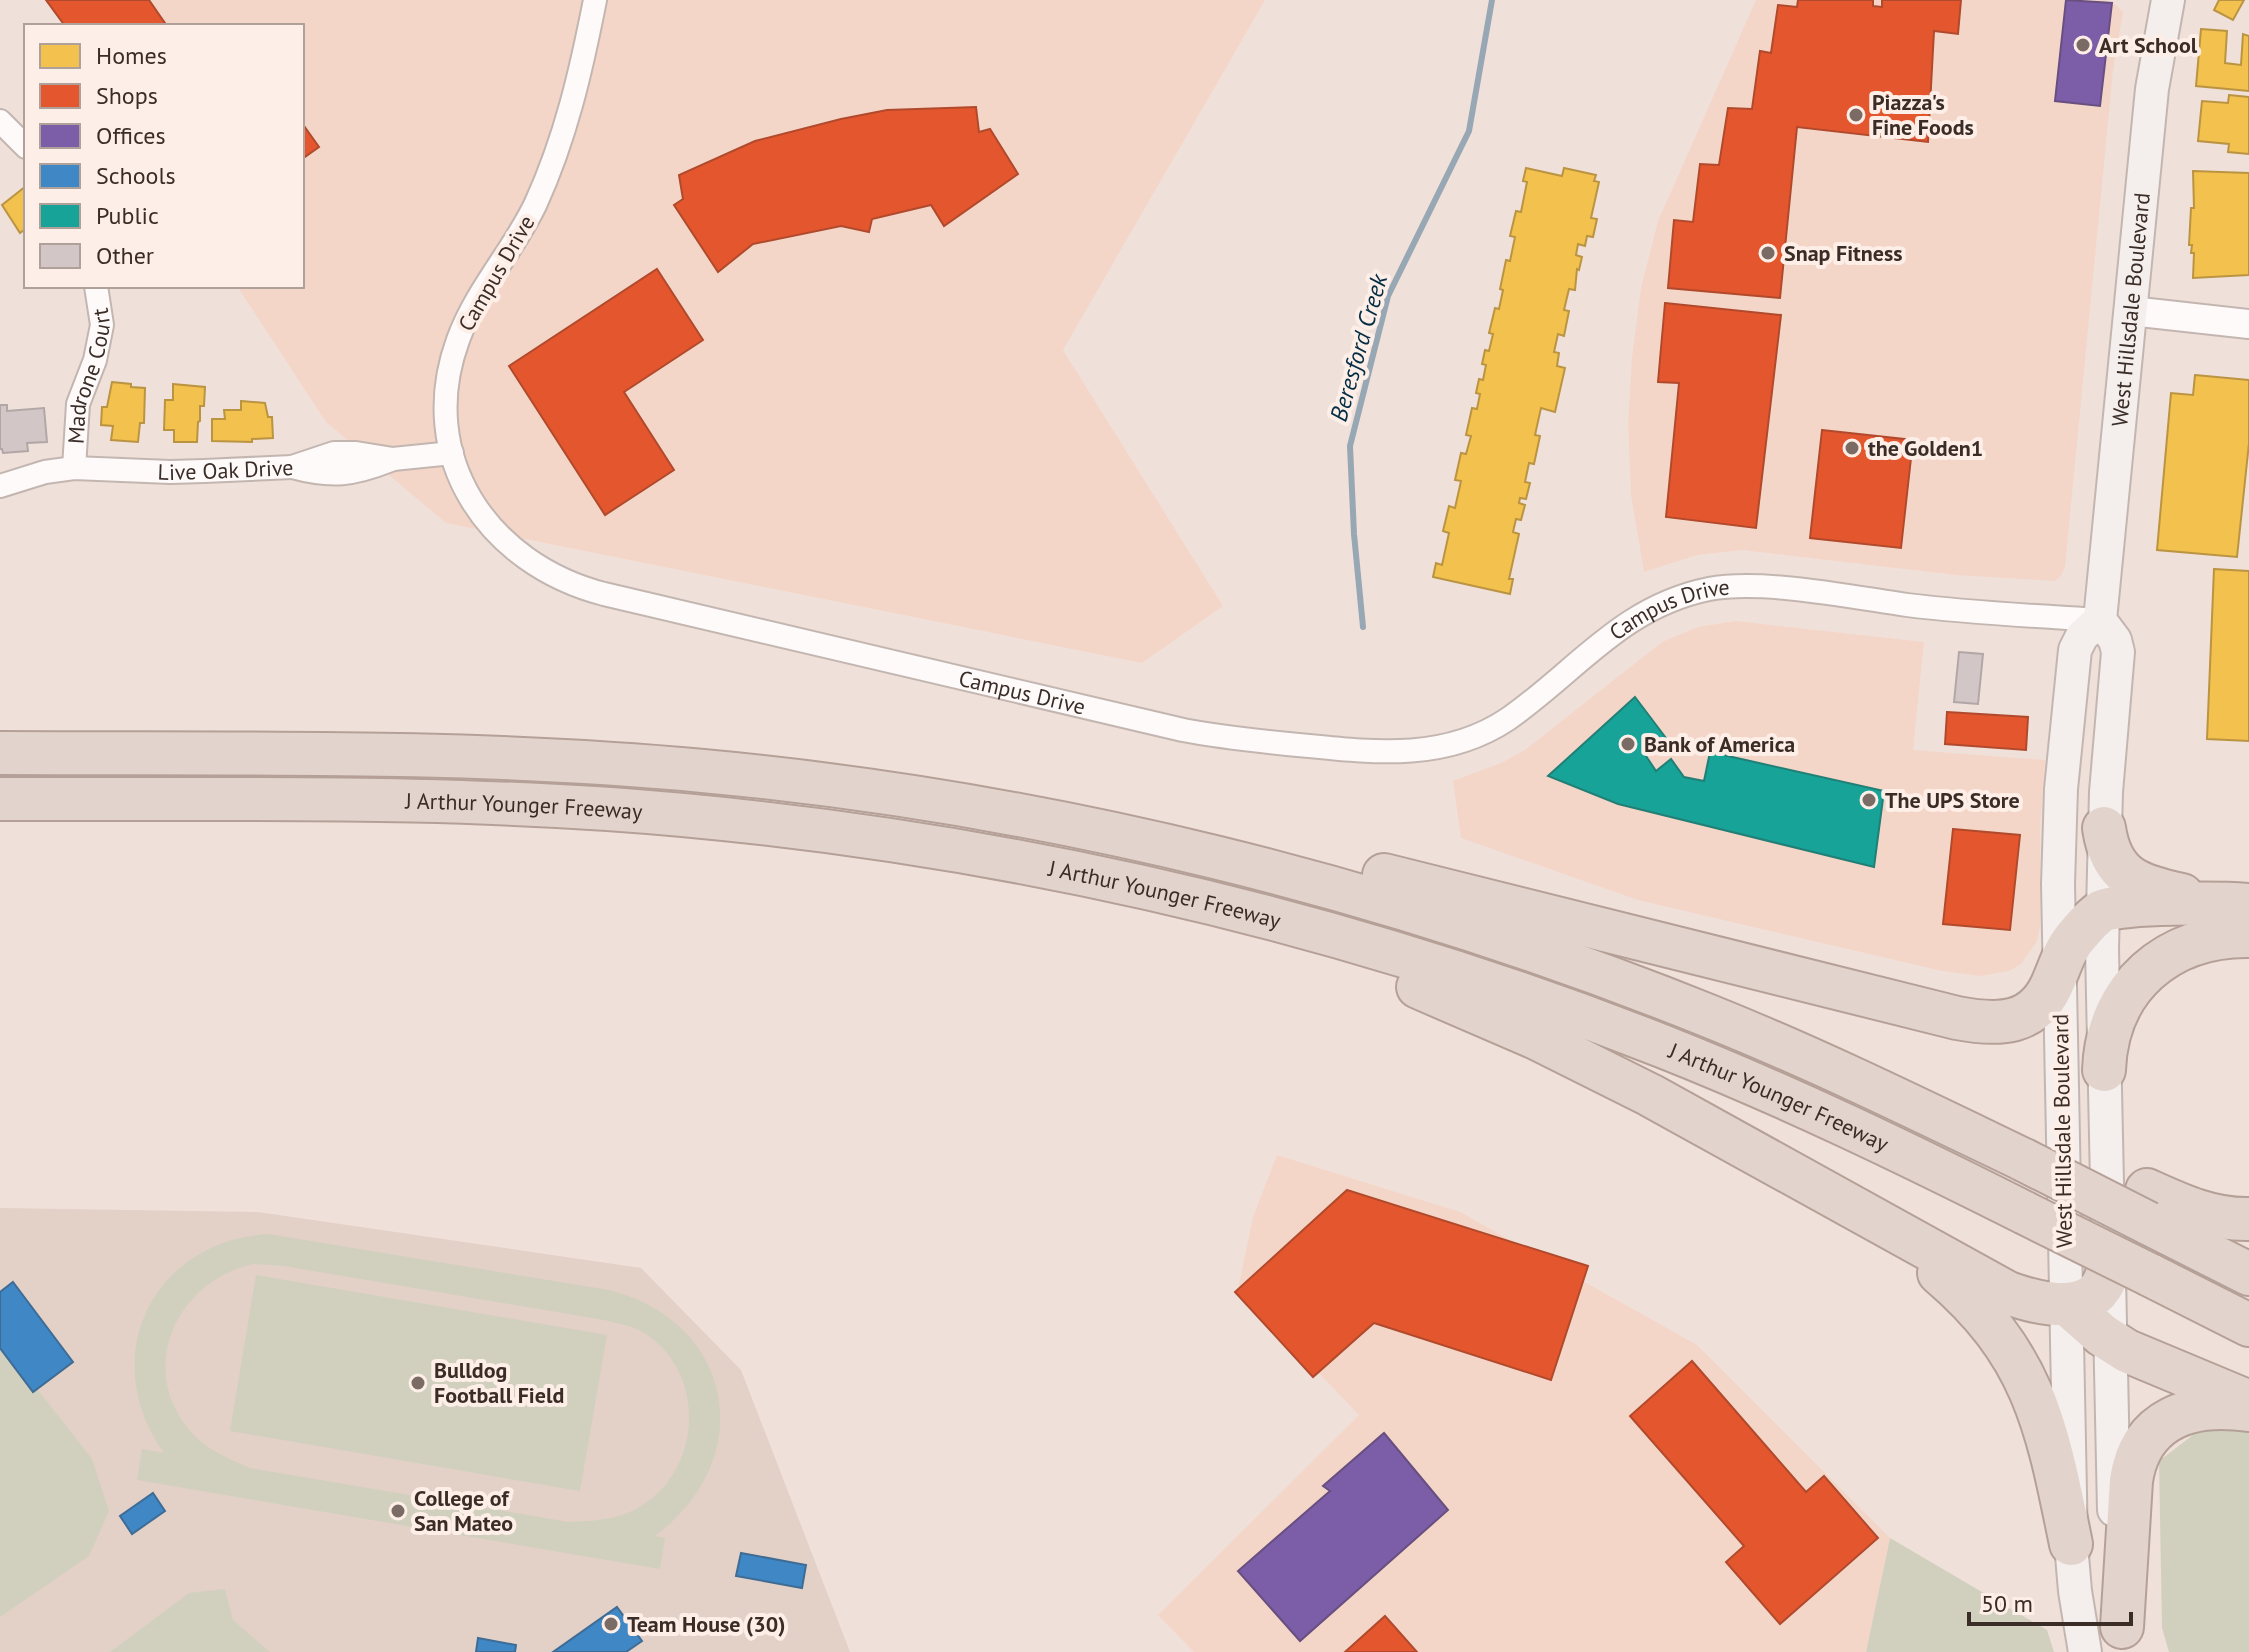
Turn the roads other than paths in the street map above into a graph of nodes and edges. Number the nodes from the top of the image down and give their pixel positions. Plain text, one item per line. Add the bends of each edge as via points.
1 (595, 0) edge
2 (2168, 0) edge
3 (0, 121) edge
4 (24, 145) edge
5 (96, 288) edge
6 (2131, 311) junction
7 (2249, 324) edge
8 (452, 453) junction
9 (74, 468) junction
10 (0, 486) edge
11 (2100, 620) junction
12 (0, 753) edge
13 (0, 799) edge
14 (1079, 827) junction
15 (2104, 828) junction
16 (1221, 906) junction
17 (2103, 911) junction
18 (2241, 915) edge
19 (2058, 964) junction
20 (2104, 1070) junction
21 (2147, 1207) junction
22 (1874, 1218) junction
23 (2249, 1219) edge
24 (2109, 1259) junction
25 (2249, 1274) edge
26 (2067, 1304) junction
27 (2249, 1325) edge
28 (2111, 1342) junction
29 (2249, 1402) edge
30 (2249, 1410) edge
31 (2071, 1544) junction
32 (2124, 1639) edge
33 (2085, 1652) edge

1 - 8 street, Campus Drive via 571,114 546,178 526,223 473,306 454,351 446,395
2 - 6 main road, West Hillsdale Boulevard via 2152,89
3 - 4 street
5 - 9 street, Madrone Court via 102,325 78,404
6 - 7 street
6 - 11 main road, West Hillsdale Boulevard
8 - 9 street, Live Oak Drive via 393,459 341,475 292,467 170,472
8 - 11 street, Campus Drive via 473,502 498,536 545,572 580,588 1145,722 1257,742 1394,753 1464,741 1521,709 1640,614 1675,598 1724,587
9 - 10 street, Live Oak Drive
11 - 15 main road, West Hillsdale Boulevard via 2118,652
11 - 19 main road, West Hillsdale Boulevard via 2077,642 2073,660 2060,813
12 - 14 highway, J Arthur Younger Freeway via 610,763 846,787
13 - 16 highway, J Arthur Younger Freeway via 449,802 664,814 936,847
14 - 19 highway via 1237,846 1338,865 1982,1022 2005,1022 2032,1011 2047,994
14 - 21 highway, J Arthur Younger Freeway, bridge via 1247,865 1579,966 2024,1148
15 - 17 main road, West Hillsdale Boulevard
15 - 18 highway via 2111,856 2128,877
16 - 22 highway via 1536,1038 1693,1117
16 - 27 highway, J Arthur Younger Freeway, bridge via 1427,963 1619,1030 1807,1107
17 - 18 highway via 2124,907
17 - 19 highway via 2075,937
17 - 20 main road, West Hillsdale Boulevard
18 - 20 highway via 2225,937 2174,953 2127,993 2114,1018
19 - 26 main road, West Hillsdale Boulevard
20 - 24 main road, West Hillsdale Boulevard
21 - 23 highway
21 - 25 highway, J Arthur Younger Freeway
22 - 26 highway via 2008,1293
22 - 31 highway via 1975,1305 2019,1365 2045,1429
24 - 26 highway via 2099,1290
24 - 28 main road, West Hillsdale Boulevard
26 - 28 highway
26 - 31 main road, West Hillsdale Boulevard
28 - 29 highway
28 - 32 main road, West Hillsdale Boulevard via 2115,1554
30 - 32 highway via 2186,1412 2163,1424 2144,1443 2131,1481
31 - 33 main road, West Hillsdale Boulevard

